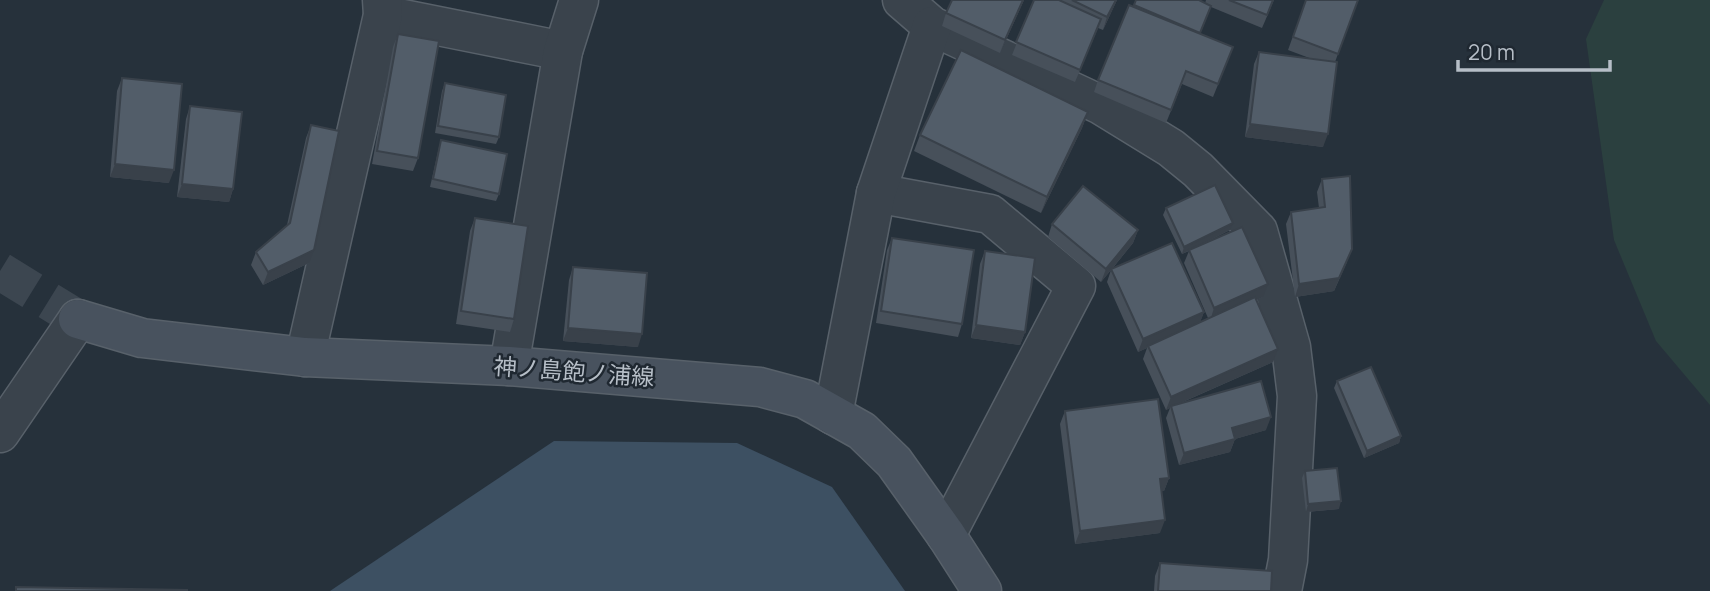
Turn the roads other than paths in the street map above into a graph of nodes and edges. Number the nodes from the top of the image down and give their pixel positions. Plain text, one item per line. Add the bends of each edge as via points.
1 (579, 0) edge
2 (902, 0) edge
3 (382, 8) edge
4 (932, 26) junction
5 (563, 51) junction
6 (876, 193) junction
7 (78, 319) joint
8 (305, 357) junction
9 (509, 366) junction
10 (833, 415) junction
11 (0, 433) edge
12 (946, 534) junction
13 (982, 591) edge
14 (1282, 591) edge

1 - 5 street
2 - 4 street
3 - 5 street
3 - 8 street
4 - 6 street
4 - 14 street via 1101,105 1171,148 1258,231 1290,347 1297,396 1288,560
5 - 9 street
6 - 10 street
6 - 12 street via 990,214 1076,286
7 - 8 main road, 神ノ島飽ノ浦線 via 142,338
7 - 11 street
8 - 9 main road, 神ノ島飽ノ浦線
9 - 10 main road, 神ノ島飽ノ浦線 via 760,387 804,399
10 - 12 main road, 神ノ島飽ノ浦線 via 862,431 894,463
12 - 13 main road, 神ノ島飽ノ浦線

